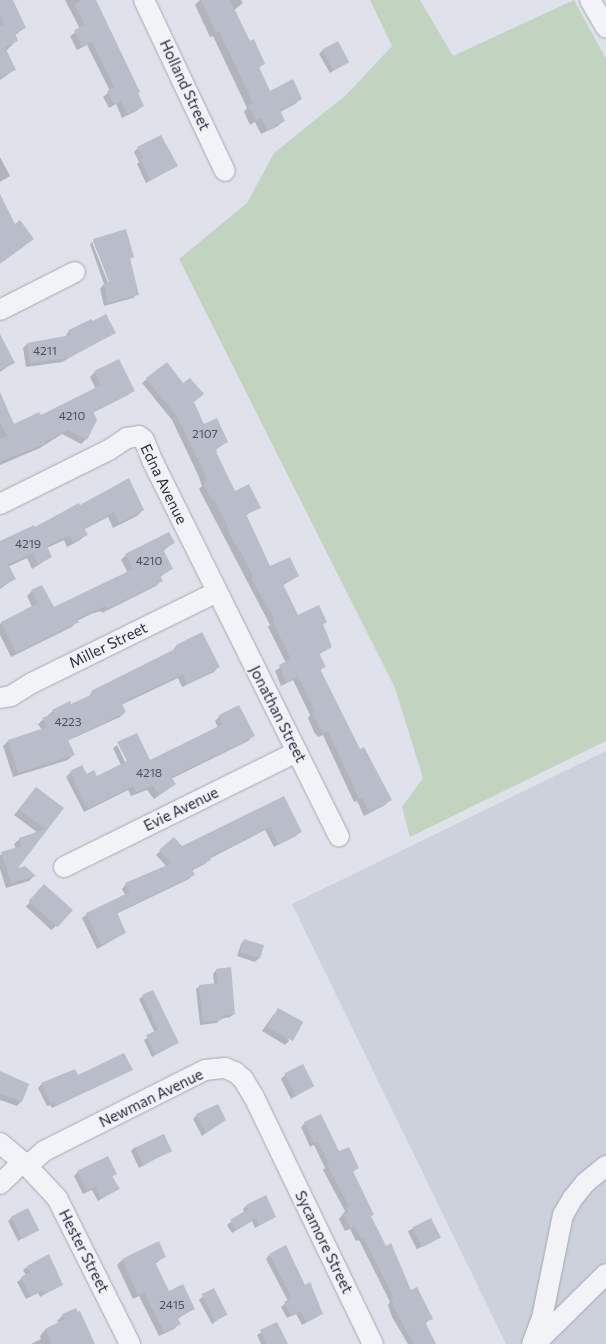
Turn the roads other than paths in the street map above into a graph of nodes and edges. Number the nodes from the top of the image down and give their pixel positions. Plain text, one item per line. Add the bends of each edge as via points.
1 (144, 0) edge
2 (590, 0) edge
3 (606, 28) edge
4 (225, 171) dead end
5 (75, 272) dead end
6 (0, 310) edge
7 (0, 504) edge
8 (217, 592) junction
9 (0, 698) edge
10 (297, 752) junction
11 (339, 836) dead end
12 (64, 867) dead end
13 (275, 1140) joint
14 (0, 1143) edge
15 (25, 1164) junction
16 (606, 1166) edge
17 (0, 1184) edge
18 (606, 1274) edge
19 (130, 1344) edge
20 (373, 1344) edge
21 (534, 1344) edge

1 - 4 street, Holland Street
2 - 3 street
5 - 6 street
7 - 8 street, Edna Avenue via 127,438 139,436 144,440
8 - 9 street, Miller Street via 11,696
8 - 10 street, Jonathan Street
10 - 11 street, Jonathan Street
10 - 12 street, Evie Avenue
13 - 15 street, Newman Avenue via 243,1079 225,1068 213,1068 44,1151
13 - 20 street, Sycamore Street
14 - 15 street, Hester Street
15 - 17 street, Newman Avenue
15 - 19 street, Hester Street via 57,1198
16 - 21 street via 585,1183 563,1216
18 - 21 street

